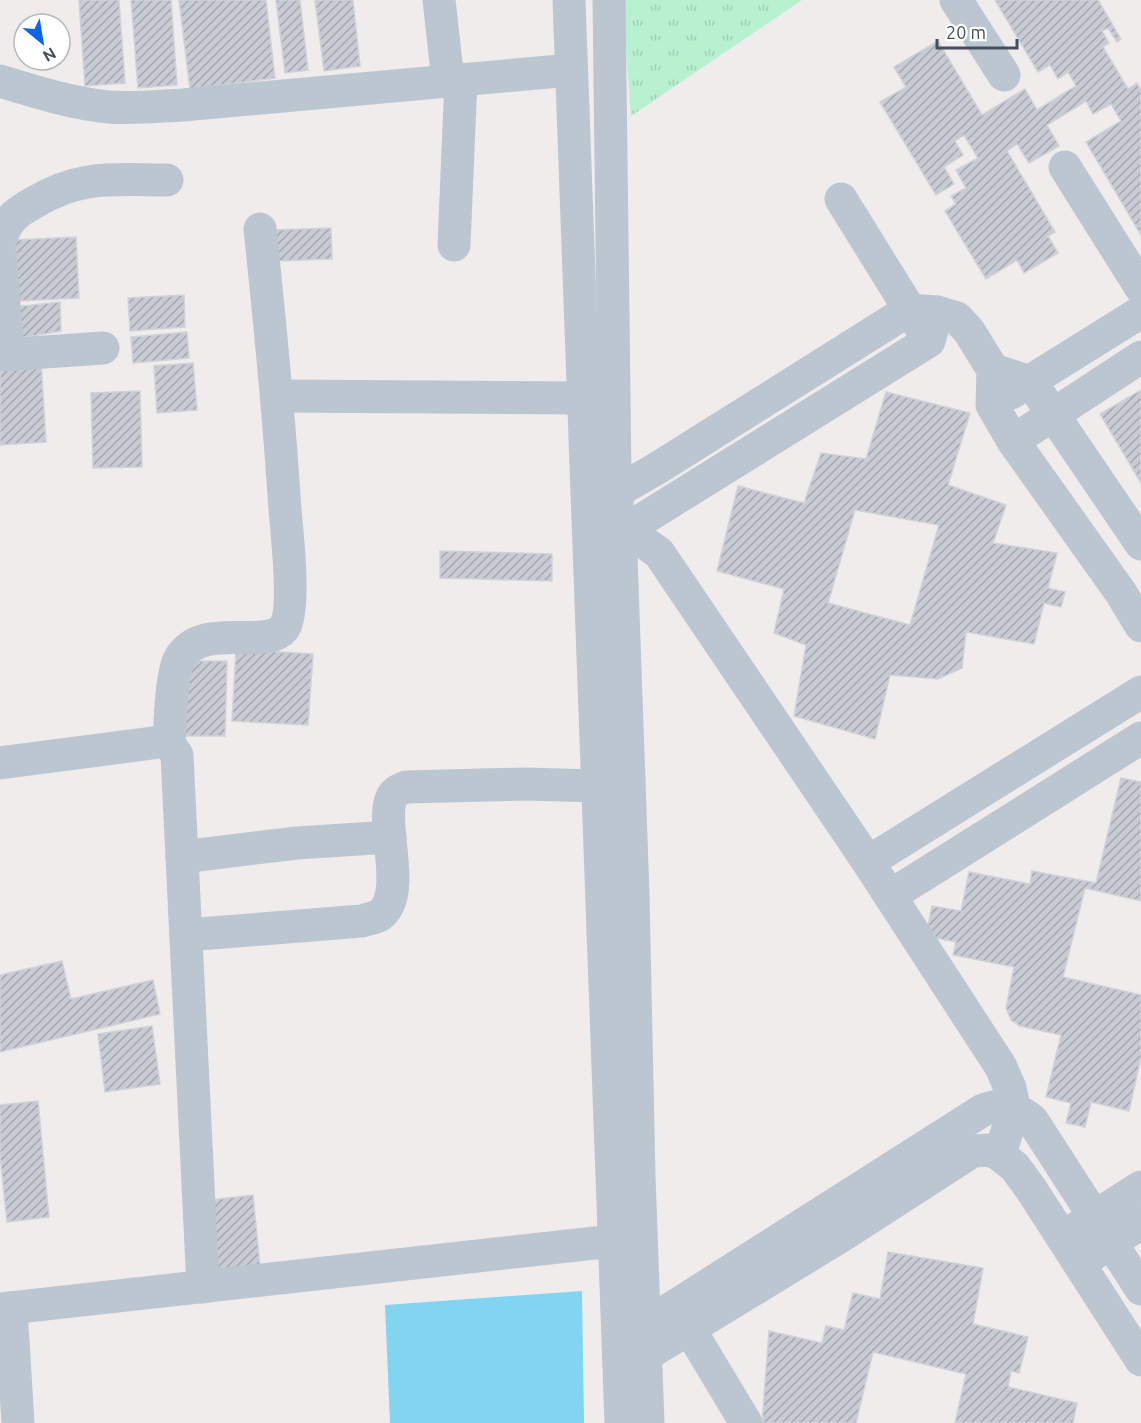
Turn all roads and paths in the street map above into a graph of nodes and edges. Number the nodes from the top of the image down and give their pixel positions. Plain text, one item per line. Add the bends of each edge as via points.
1 (439, 0) edge
2 (569, 0) edge
3 (609, 0) edge
4 (956, 0) edge
5 (571, 70) junction
6 (1004, 75) dead end
7 (455, 80) junction
8 (0, 81) edge
9 (1065, 167) dead end
10 (166, 180) dead end
11 (841, 199) dead end
12 (260, 229) dead end
13 (0, 242) edge
14 (453, 245) dead end
15 (0, 254) edge
16 (1141, 288) edge
17 (1141, 312) edge
18 (925, 321) junction
19 (103, 348) dead end
20 (4, 355) edge
21 (1141, 357) edge
22 (993, 370) junction
23 (808, 374) junction
24 (1031, 382) junction
25 (278, 396) junction
26 (585, 398) junction
27 (828, 404) junction
28 (992, 405) junction
29 (1054, 413) junction
30 (1013, 441) junction
31 (616, 492) junction
32 (619, 534) junction
33 (1141, 544) edge
34 (1141, 626) edge
35 (1141, 692) edge
36 (1141, 738) edge
37 (168, 744) junction
38 (0, 763) edge
39 (597, 786) junction
40 (390, 837) junction
41 (182, 857) junction
42 (868, 862) junction
43 (890, 896) junction
44 (186, 936) junction
45 (1014, 1107) junction
46 (1000, 1155) junction
47 (1141, 1187) edge
48 (836, 1222) junction
49 (1141, 1223) edge
50 (1103, 1230) junction
51 (613, 1241) junction
52 (1071, 1250) junction
53 (203, 1287) junction
54 (1141, 1289) edge
55 (5, 1309) edge
56 (682, 1317) junction
57 (646, 1340) junction
58 (1141, 1360) edge
59 (18, 1423) edge
60 (621, 1423) edge
61 (648, 1423) edge
62 (746, 1423) edge

1 - 7 street
2 - 5 street
3 - 31 street
4 - 6 street
5 - 7 street
5 - 26 street
7 - 8 street via 183,105 110,107 67,100
7 - 14 street
9 - 16 street
10 - 13 street via 93,180 57,189 17,212 4,227
11 - 18 street
12 - 25 street
15 - 20 street
17 - 24 street
18 - 22 street via 949,315 963,323
18 - 23 street
18 - 27 street
19 - 20 street
21 - 29 street
22 - 24 street
22 - 28 street
23 - 27 street
23 - 31 street
24 - 28 street
24 - 29 street
25 - 26 street
25 - 37 street via 290,564 285,626 276,635 208,639 179,659
26 - 39 street
27 - 32 street
28 - 30 street
29 - 30 street
29 - 33 street
30 - 34 street
31 - 32 street
32 - 42 street via 645,543 659,553
32 - 57 street
35 - 42 street
36 - 43 street
37 - 38 street
37 - 41 street via 177,755
39 - 40 street via 406,787 395,792 388,805
39 - 51 street
40 - 41 street
40 - 44 street via 391,901 379,915 362,921
41 - 44 street
42 - 43 street
43 - 45 street via 1000,1067
44 - 53 street
45 - 46 street
45 - 48 street via 998,1105 983,1110
45 - 50 street via 1032,1120
46 - 48 street via 990,1150 973,1151
46 - 52 street via 1020,1174
47 - 50 street
48 - 56 street
49 - 50 street
50 - 52 street
50 - 54 street
51 - 53 street
51 - 60 street
52 - 58 street
53 - 55 street
55 - 59 street
56 - 57 street
56 - 62 street
57 - 61 street

